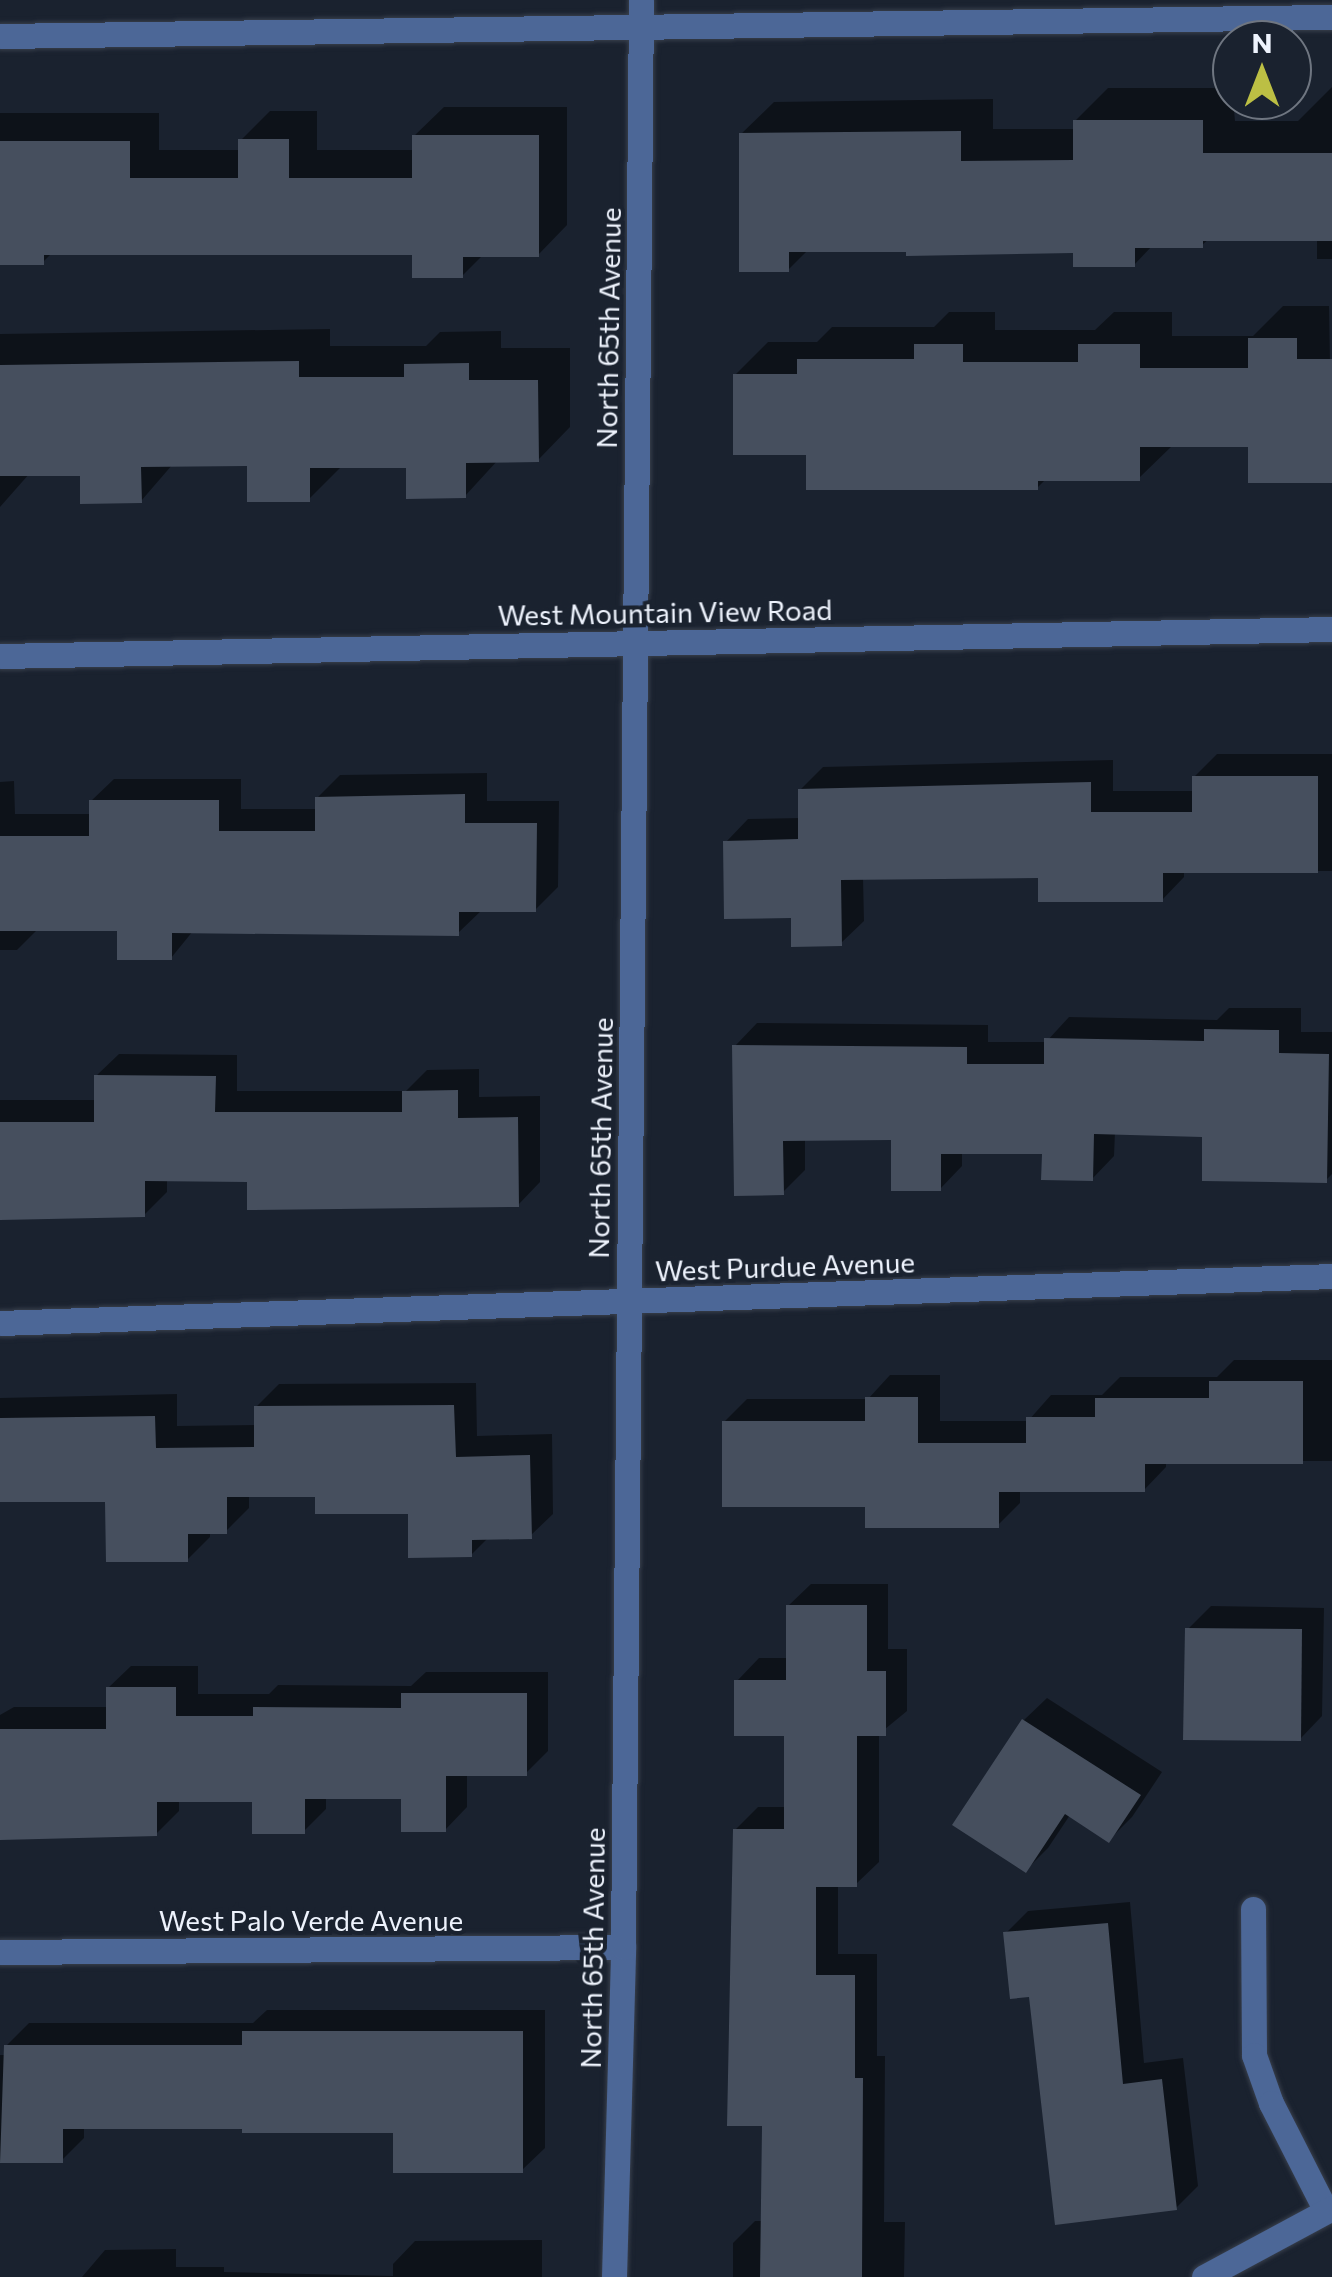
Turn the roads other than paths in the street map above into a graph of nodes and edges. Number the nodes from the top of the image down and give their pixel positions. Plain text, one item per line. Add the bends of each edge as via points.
1 (641, 0) edge
2 (1332, 17) edge
3 (641, 30) junction
4 (0, 36) edge
5 (1332, 629) edge
6 (635, 642) junction
7 (0, 656) edge
8 (1332, 1276) edge
9 (629, 1302) junction
10 (0, 1323) edge
11 (1253, 1908) dead end
12 (623, 1947) junction
13 (0, 1952) edge
14 (1329, 2210) edge
15 (614, 2277) edge
16 (1204, 2277) edge

1 - 3 street, North 65th Avenue
2 - 3 street
3 - 4 street
3 - 6 street, North 65th Avenue
5 - 6 street, West Mountain View Road
6 - 7 street, West Mountain View Road
6 - 9 street, North 65th Avenue
8 - 9 street, West Purdue Avenue
9 - 10 street, West Purdue Avenue
9 - 12 street, North 65th Avenue
11 - 14 street via 1254,2055 1271,2103
12 - 13 street, West Palo Verde Avenue
12 - 15 street, North 65th Avenue
14 - 16 street

